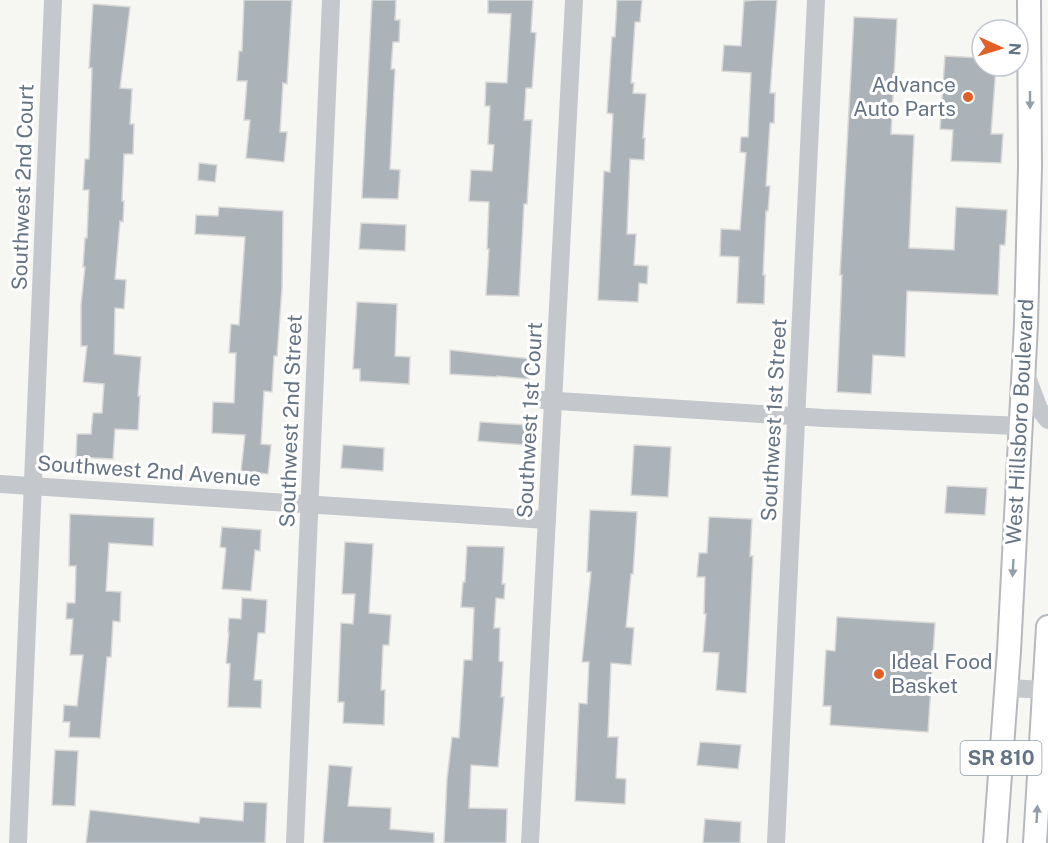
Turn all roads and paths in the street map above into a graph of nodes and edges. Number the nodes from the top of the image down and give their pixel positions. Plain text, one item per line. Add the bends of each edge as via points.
1 (53, 0) edge
2 (331, 0) edge
3 (574, 0) edge
4 (816, 0) edge
5 (1029, 0) edge
6 (1024, 370) junction
7 (547, 400) junction
8 (796, 416) junction
9 (1048, 420) edge
10 (1021, 426) junction
11 (0, 484) edge
12 (33, 485) junction
13 (310, 506) junction
14 (547, 520) junction
15 (1048, 627) edge
16 (1006, 687) junction
17 (1046, 690) edge
18 (18, 843) edge
19 (294, 843) edge
20 (531, 843) edge
21 (776, 843) edge
22 (995, 843) edge
23 (1035, 843) edge

1 - 12 street, Southwest 2nd Court
2 - 13 street, Southwest 2nd Street
3 - 7 street, Southwest 1st Court
4 - 8 street, Southwest 1st Street
5 -> 6 main road, West Hillsboro Boulevard / SR 810 via 1030,166
6 - 9 street via 1039,409
6 - 10 main road, West Hillsboro Boulevard / SR 810
7 - 8 street
7 - 14 street, Southwest 1st Court
8 - 10 street
8 - 21 street, Southwest 1st Street
10 -> 16 main road, West Hillsboro Boulevard / SR 810
11 - 12 street, Southwest 2nd Avenue
12 - 13 street, Southwest 2nd Avenue
12 - 18 street, Southwest 2nd Court
13 - 14 street, Southwest 2nd Avenue
13 - 19 street, Southwest 2nd Street
14 - 20 street, Southwest 1st Court
15 - 17 main road, SR 810
16 - 17 street
16 - 22 main road, West Hillsboro Boulevard / SR 810
23 -> 17 main road, SR 810

